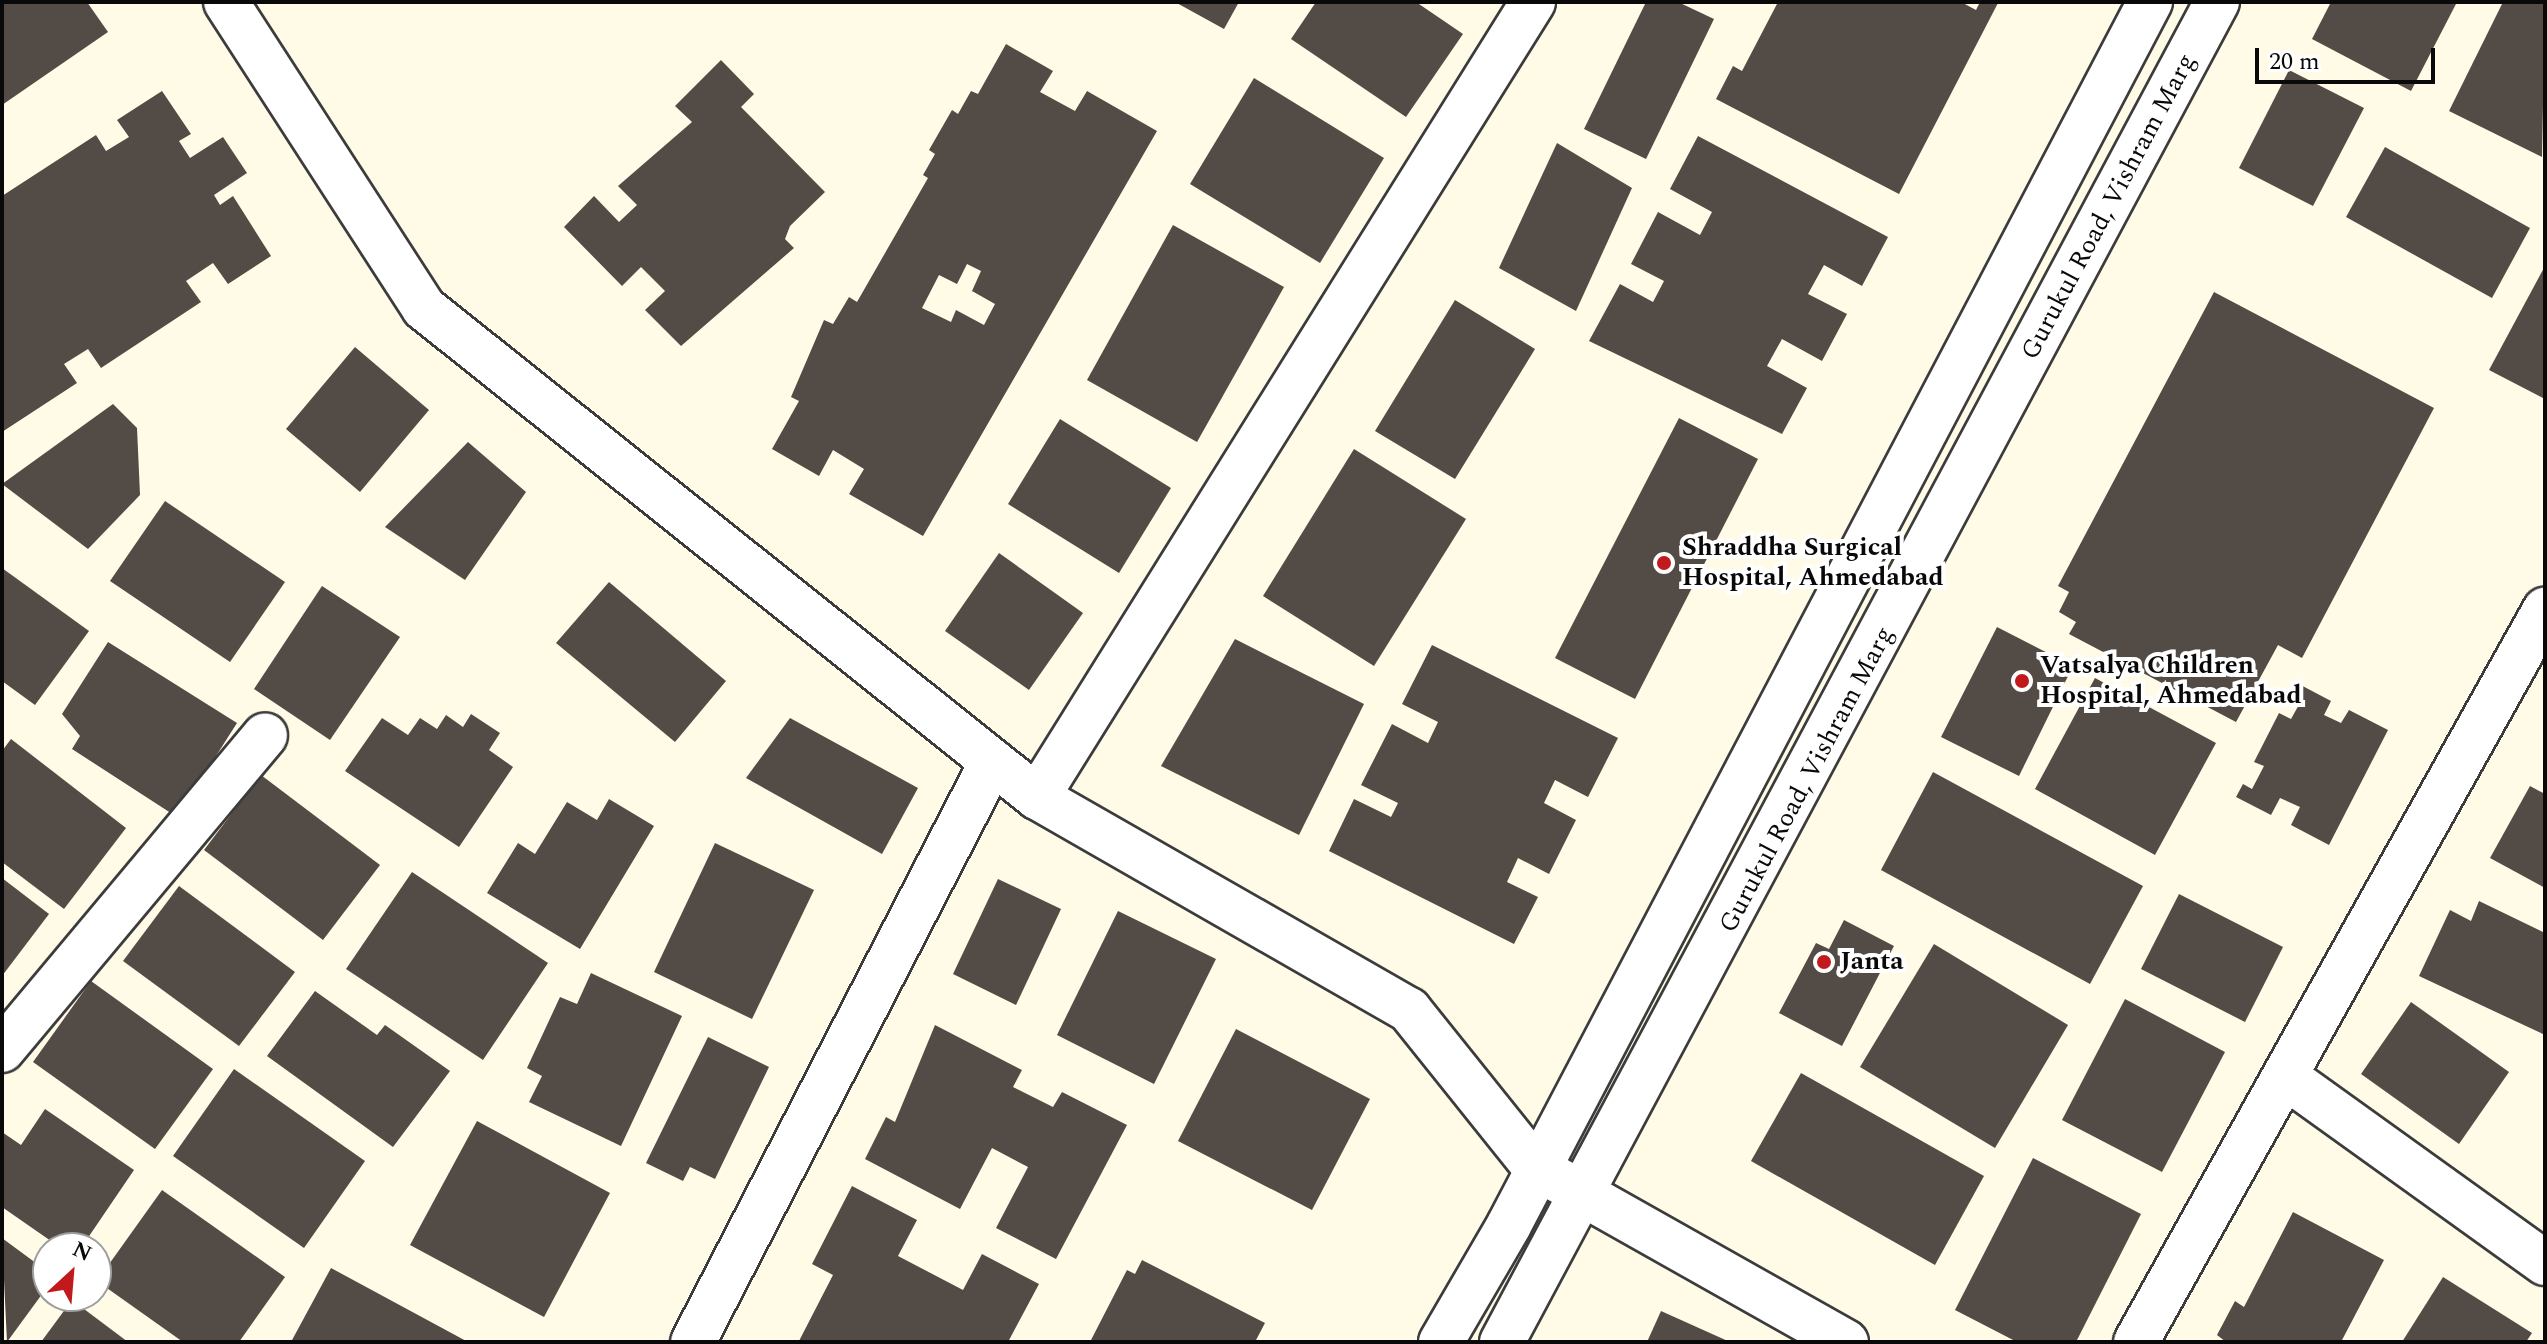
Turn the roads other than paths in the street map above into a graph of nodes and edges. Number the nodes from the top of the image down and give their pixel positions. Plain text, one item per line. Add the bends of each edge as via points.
1 (226, 2) edge
2 (1533, 2) edge
3 (2150, 2) edge
4 (2217, 2) edge
5 (2545, 610) edge
6 (265, 735) dead end
7 (992, 762) junction
8 (1037, 797) junction
9 (2, 1050) edge
10 (2286, 1077) junction
11 (1535, 1167) junction
12 (1583, 1193) junction
13 (2545, 1263) edge
14 (693, 1342) edge
15 (1441, 1342) edge
16 (1502, 1342) edge
17 (1846, 1342) edge
18 (2136, 1342) edge

1 - 7 street via 424,308
2 - 8 street
3 - 11 street
4 - 12 street, Gurukul Road, Vishram Marg
5 - 10 street
6 - 9 street
7 - 8 street
7 - 14 street
8 - 11 street via 1409,1010
10 - 13 street
10 - 18 street
11 - 12 street
11 - 15 street
12 - 16 street, Gurukul Road, Vishram Marg
12 - 17 street

